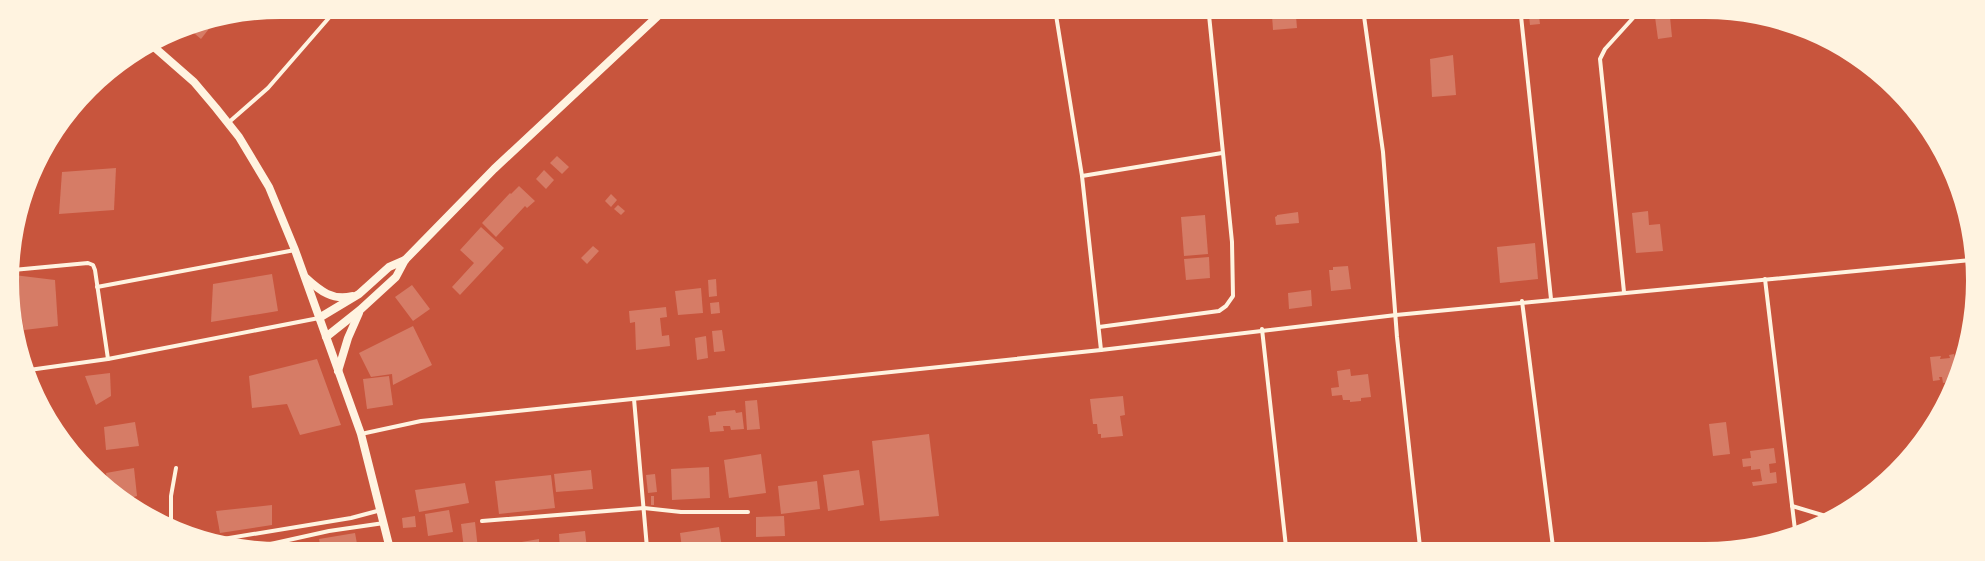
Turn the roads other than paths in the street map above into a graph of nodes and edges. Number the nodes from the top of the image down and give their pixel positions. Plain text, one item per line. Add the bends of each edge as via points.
1 (328, 19) edge
2 (655, 19) edge
3 (1057, 19) edge
4 (1209, 19) edge
5 (1364, 19) edge
6 (1521, 19) edge
7 (1632, 19) edge
8 (157, 50) edge
9 (228, 123) junction
10 (1222, 153) junction
11 (1082, 176) junction
12 (295, 250) junction
13 (405, 260) junction
14 (1965, 261) edge
15 (20, 269) edge
16 (305, 278) junction
17 (1764, 279) junction
18 (97, 287) junction
19 (1624, 292) junction
20 (359, 294) junction
21 (1551, 299) junction
22 (1522, 302) junction
23 (360, 310) junction
24 (1396, 315) junction
25 (319, 318) junction
26 (1098, 327) junction
27 (1262, 329) junction
28 (326, 337) junction
29 (1101, 350) junction
30 (108, 359) junction
31 (35, 369) edge
32 (338, 371) junction
33 (634, 399) junction
34 (361, 434) junction
35 (176, 468) dead end
36 (1792, 506) junction
37 (644, 508) junction
38 (381, 510) junction
39 (748, 512) dead end
40 (1821, 515) edge
41 (171, 518) edge
42 (482, 521) dead end
43 (385, 523) junction
44 (1794, 526) edge
45 (232, 538) edge
46 (280, 542) edge
47 (389, 542) edge
48 (647, 542) edge
49 (1285, 542) edge
50 (1419, 542) edge
51 (1552, 542) edge

1 - 9 street via 268,88
2 - 13 main road via 494,169
3 - 11 street
4 - 10 street
5 - 24 street via 1383,152
6 - 21 street
7 - 19 street via 1605,49 1600,59
8 - 9 main road via 194,82
9 - 12 main road via 269,188
10 - 11 street
10 - 26 street via 1232,250 1233,296 1226,306 1219,311
11 - 26 street
12 - 16 main road
12 - 18 street
13 - 20 main road via 389,267
13 - 23 main road via 396,277
14 - 17 street
15 - 18 street via 88,263 94,267
16 - 20 main road via 319,290 334,297 344,298
16 - 25 main road
17 - 19 street
17 - 36 street
18 - 30 street
19 - 21 street
20 - 25 main road
21 - 22 street
22 - 24 street
22 - 51 street
23 - 28 main road
23 - 32 main road
24 - 27 street
24 - 50 street
25 - 28 main road
25 - 30 street
26 - 29 street
27 - 29 street
27 - 49 street
28 - 32 main road
29 - 33 street
30 - 31 street
32 - 34 main road
33 - 34 street via 421,421
33 - 37 street
34 - 38 main road
35 - 41 street via 171,496
36 - 40 street
36 - 44 street
37 - 39 street via 681,512
37 - 42 street
37 - 48 street
38 - 43 main road
38 - 45 street via 351,518
43 - 46 street via 329,531
43 - 47 main road

